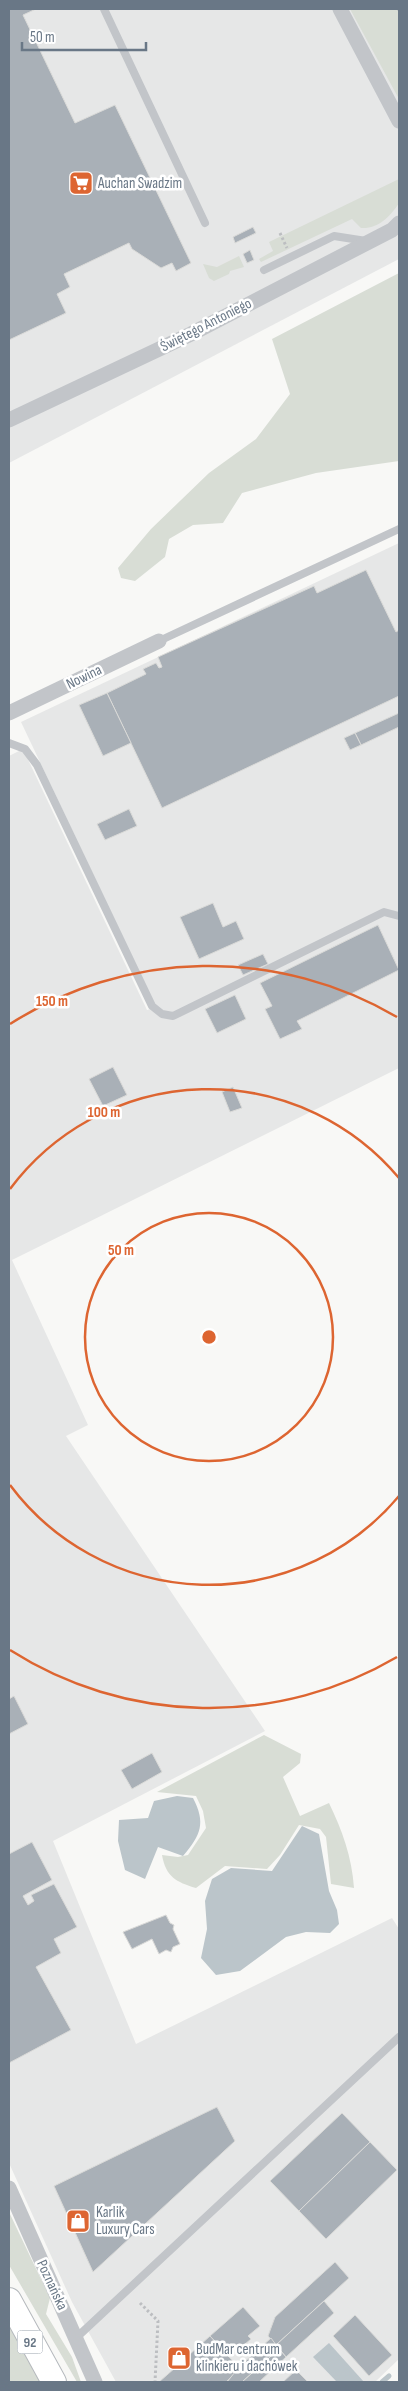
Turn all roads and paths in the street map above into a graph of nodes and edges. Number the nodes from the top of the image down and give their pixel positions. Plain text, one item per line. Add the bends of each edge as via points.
1 (104, 9) edge
2 (340, 9) edge
3 (399, 121) edge
4 (205, 223) dead end
5 (399, 223) edge
6 (368, 242) junction
7 (264, 270) dead end
8 (9, 420) edge
9 (399, 529) edge
10 (159, 640) joint
11 (9, 713) edge
12 (9, 743) edge
13 (399, 916) edge
14 (399, 2037) edge
15 (9, 2188) edge
16 (9, 2300) edge
17 (140, 2303) dead end
18 (76, 2338) junction
19 (54, 2382) edge
20 (95, 2382) edge
21 (155, 2382) edge

1 - 4 lane
2 - 3 street
5 - 6 street, Świętego Antoniego
6 - 7 lane via 334,236
6 - 8 street, Świętego Antoniego via 191,334
9 - 10 lane
10 - 11 street, Nowina
12 - 13 lane via 25,749 37,765 152,1006 162,1014 174,1016 384,912
14 - 18 lane
15 - 18 street, Poznańska
16 - 19 main road, 92
17 - 21 path via 158,2321
18 - 20 street, Poznańska

